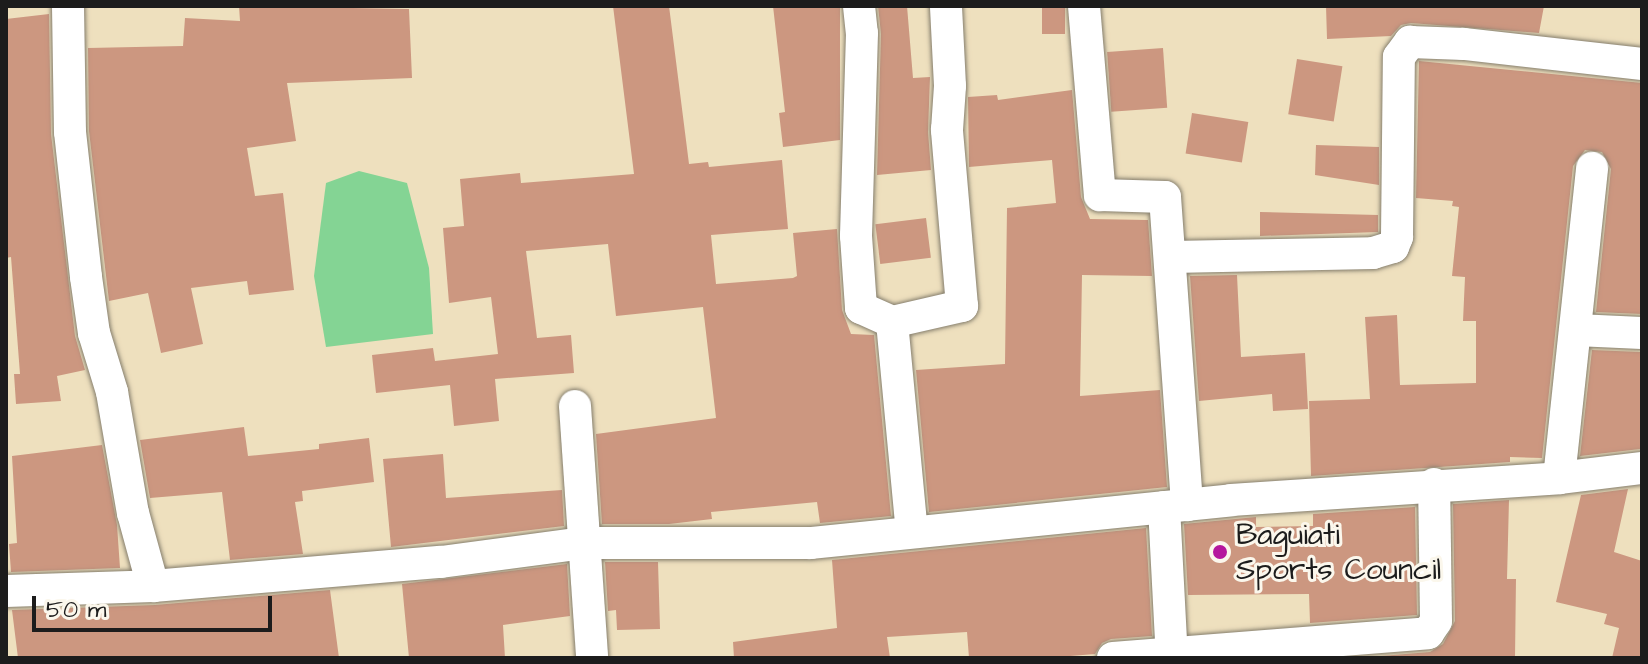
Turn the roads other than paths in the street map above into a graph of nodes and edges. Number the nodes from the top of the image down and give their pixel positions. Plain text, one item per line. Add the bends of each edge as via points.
1 (68, 6) edge
2 (859, 6) edge
3 (946, 6) edge
4 (1084, 6) edge
5 (1642, 64) edge
6 (1592, 168) dead end
7 (1171, 257) junction
8 (892, 322) junction
9 (1576, 330) junction
10 (1642, 333) edge
11 (575, 406) dead end
12 (1642, 468) edge
13 (1559, 478) junction
14 (1434, 484) junction
15 (1176, 506) junction
16 (912, 532) junction
17 (583, 543) junction
18 (153, 586) junction
19 (6, 591) edge
20 (1432, 643) edge
21 (1172, 654) edge
22 (592, 658) edge
23 (1113, 658) edge

1 - 18 street via 70,132 90,305
2 - 8 street via 856,236 861,308
3 - 8 street via 947,130 962,306
4 - 7 street via 1100,195 1165,197
5 - 7 street via 1410,42 1399,57 1393,247 1373,253
6 - 9 street
7 - 15 street
8 - 16 street
9 - 10 street
9 - 13 street
11 - 17 street
12 - 13 street
13 - 14 street
14 - 15 street
14 - 20 street
15 - 16 street
15 - 21 street
16 - 17 street via 784,544
17 - 18 street via 441,562
17 - 22 street
18 - 19 street
20 - 21 street via 1420,635
21 - 23 street

